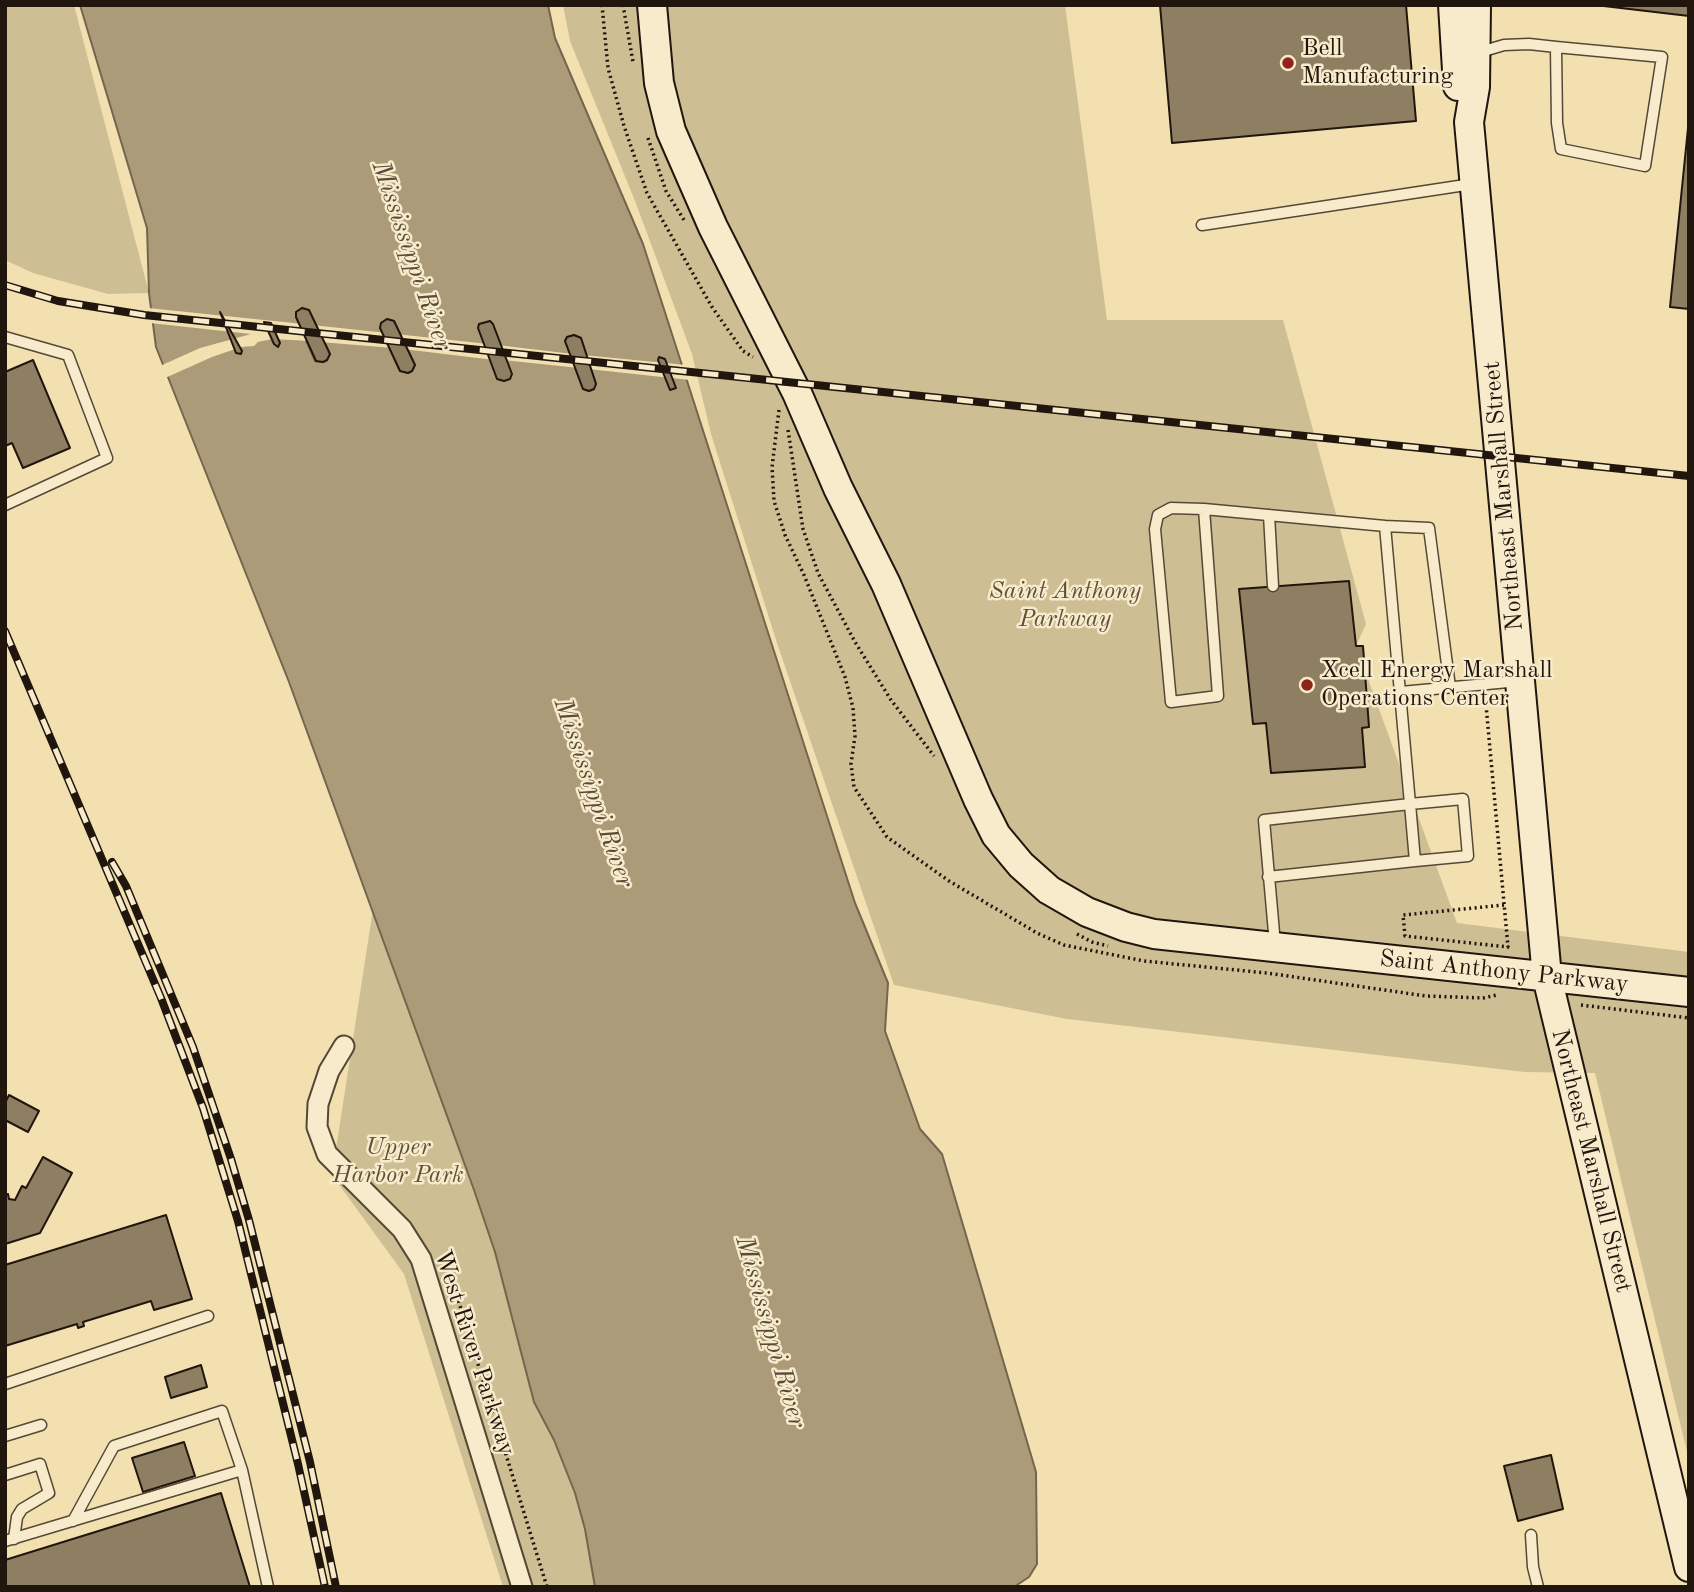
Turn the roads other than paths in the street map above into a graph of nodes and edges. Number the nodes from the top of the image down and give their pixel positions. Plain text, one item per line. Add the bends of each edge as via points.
1 (652, 5) edge
2 (1453, 5) edge
3 (1476, 5) edge
4 (1556, 47) junction
5 (1465, 55) junction
6 (1475, 183) junction
7 (1202, 225) dead end
8 (5, 337) edge
9 (5, 505) edge
10 (1204, 509) junction
11 (1269, 515) junction
12 (1385, 526) junction
13 (1273, 586) dead end
14 (1521, 681) junction
15 (1450, 687) junction
16 (1401, 692) junction
17 (1410, 804) junction
18 (1415, 862) junction
19 (1268, 877) junction
20 (1275, 948) junction
21 (1547, 977) junction
22 (1689, 992) edge
23 (344, 1046) dead end
24 (208, 1316) dead end
25 (5, 1384) edge
26 (41, 1425) dead end
27 (5, 1436) edge
28 (242, 1470) junction
29 (5, 1475) edge
30 (74, 1521) junction
31 (1531, 1535) dead end
32 (9, 1540) edge
33 (1689, 1567) edge
34 (268, 1587) edge
35 (522, 1587) edge
36 (1538, 1587) edge

1 - 20 street, Saint Anthony Parkway via 659,83 671,131 886,584 996,835 1049,890 1087,912 1154,934
2 - 5 street
3 - 5 street
4 - 4 lane via 1662,57 1646,166 1561,149
4 - 5 lane via 1504,45
5 - 6 street, Northeast Marshall Street via 1475,87 1469,122
6 - 7 lane
6 - 14 street, Northeast Marshall Street
8 - 9 lane via 68,355 107,458
10 - 10 lane via 1171,508 1158,515 1154,529 1171,702 1218,696
10 - 11 lane
11 - 12 lane
11 - 13 lane
12 - 15 lane via 1429,528
12 - 16 lane
14 - 15 lane
14 - 21 street, Northeast Marshall Street
15 - 16 lane
16 - 17 lane
17 - 18 lane
17 - 18 lane via 1463,799 1468,856
17 - 19 lane via 1264,820
18 - 19 lane
19 - 20 lane
20 - 21 street, Saint Anthony Parkway
21 - 22 street, Saint Anthony Parkway
21 - 33 street, Northeast Marshall Street
23 - 35 street, West River Parkway via 318,1104 317,1127 327,1154 402,1229 421,1259
24 - 25 lane
26 - 27 lane
28 - 30 lane
28 - 30 lane via 222,1411 114,1446
28 - 34 lane
29 - 32 lane via 40,1464 49,1493 22,1509
30 - 32 lane
31 - 36 lane

